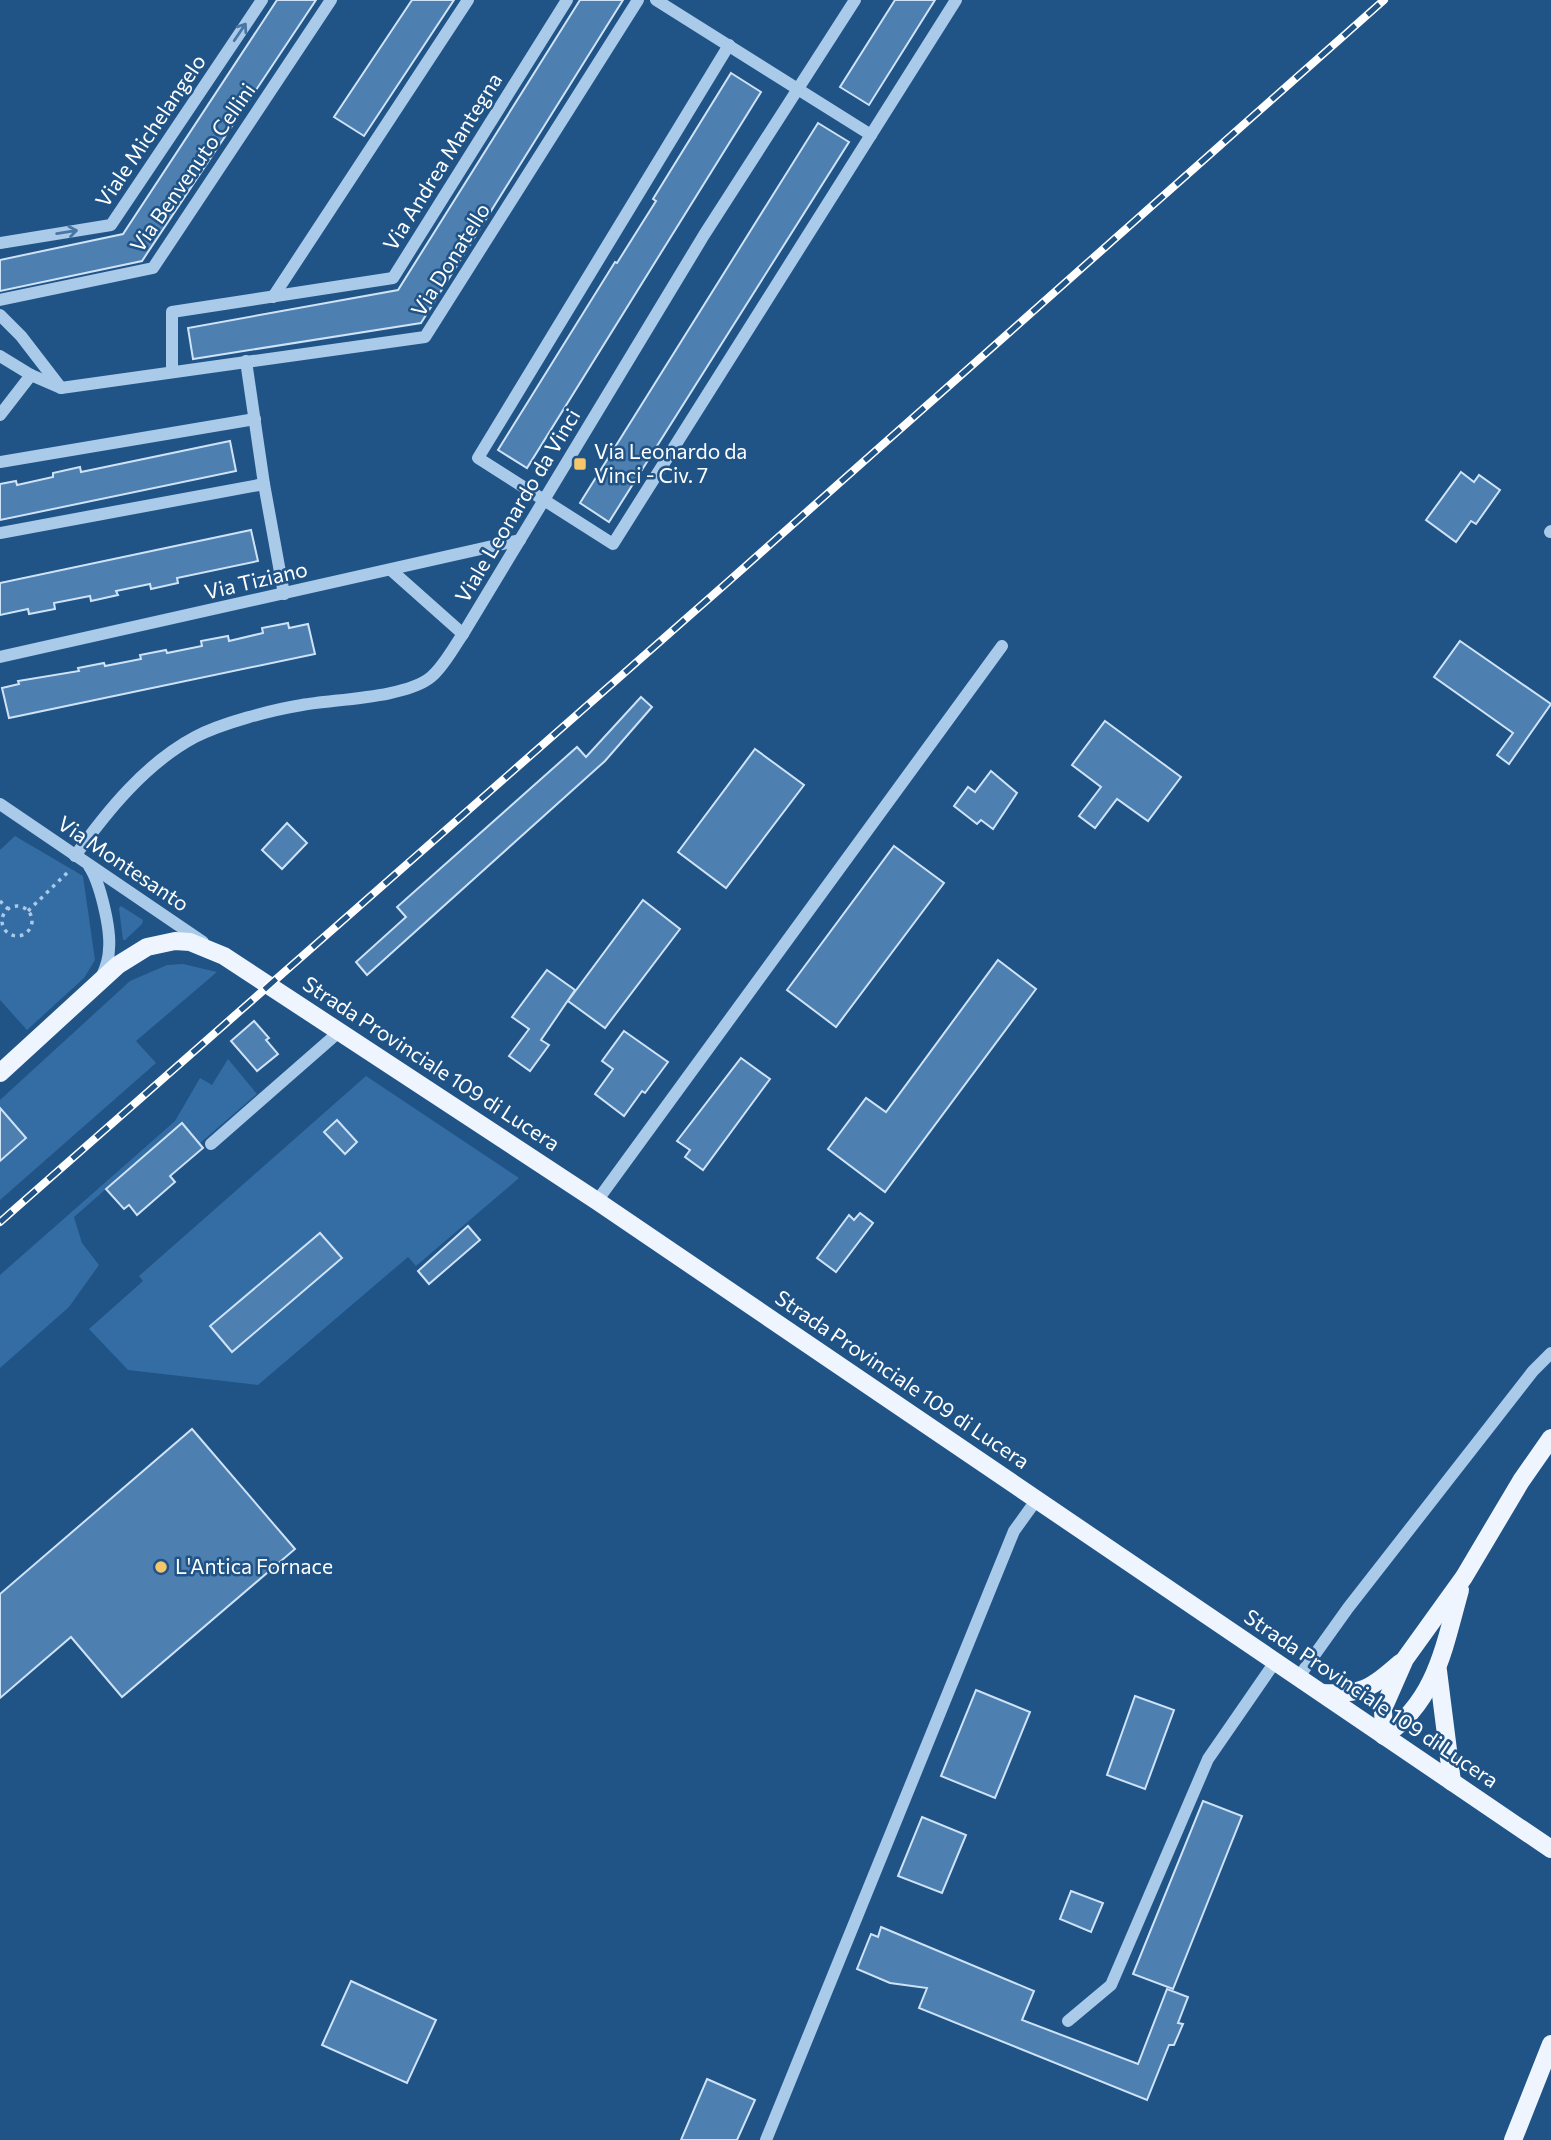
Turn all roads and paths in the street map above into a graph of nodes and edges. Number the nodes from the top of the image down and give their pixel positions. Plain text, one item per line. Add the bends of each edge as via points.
1 (262, 0) edge
2 (331, 0) edge
3 (468, 0) edge
4 (567, 0) edge
5 (638, 0) edge
6 (656, 0) edge
7 (855, 0) edge
8 (957, 0) edge
9 (729, 45) junction
10 (799, 90) junction
11 (872, 135) junction
12 (0, 243) edge
13 (273, 296) junction
14 (0, 300) edge
15 (0, 315) edge
16 (0, 356) edge
17 (246, 361) junction
18 (172, 371) junction
19 (31, 375) junction
20 (61, 388) junction
21 (0, 415) edge
22 (255, 419) junction
23 (0, 462) edge
24 (264, 484) junction
25 (545, 501) junction
26 (0, 533) edge
27 (520, 540) junction
28 (391, 570) junction
29 (284, 594) junction
30 (463, 634) junction
31 (1002, 646) dead end
32 (0, 657) edge
33 (0, 804) edge
34 (81, 859) junction
35 (0, 901) edge
36 (8, 909) junction
37 (28, 911) junction
38 (224, 956) junction
39 (95, 986) junction
40 (340, 1031) junction
41 (0, 1073) edge
42 (211, 1144) dead end
43 (597, 1201) junction
44 (1551, 1353) edge
45 (1551, 1438) edge
46 (1037, 1499) junction
47 (1464, 1577) junction
48 (1405, 1659) junction
49 (1275, 1662) junction
50 (1438, 1671) junction
51 (1298, 1678) junction
52 (1321, 1693) junction
53 (1384, 1736) junction
54 (1452, 1782) junction
55 (1551, 1849) edge
56 (1068, 2021) dead end
57 (1551, 2044) edge
58 (766, 2140) edge
59 (1513, 2140) edge

12 -> 1 street, Viale Michelangelo via 111,225
2 - 14 street, Via Benvenuto Cellini via 153,268
3 - 13 street
4 - 13 street, Via Andrea Mantegna via 393,278
5 - 17 street, Via Donatello via 425,337
6 - 9 street
7 - 10 street, Viale Leonardo da Vinci
8 - 11 street
9 - 10 street
9 - 25 street via 478,458
10 - 11 street
10 - 25 street, Viale Leonardo da Vinci via 704,235
11 - 25 street via 613,544
13 - 18 street, Via Andrea Mantegna via 172,312
15 - 20 street
16 - 19 street
17 - 18 street, Via Donatello
17 - 22 street
18 - 20 street, Via Donatello
19 - 20 street
19 - 21 street
22 - 23 street
22 - 24 street
24 - 26 street
24 - 29 street
25 - 27 street, Viale Leonardo da Vinci
27 - 28 street, Via Tiziano
27 - 30 street, Viale Leonardo da Vinci
28 - 29 street, Via Tiziano
28 - 30 street
29 - 32 street, Via Tiziano
30 - 34 street, Viale Leonardo da Vinci via 431,677 417,685 299,705 196,736 118,799
31 - 43 street
33 - 34 street, Via Montesanto
34 - 37 path
34 - 38 street, Via Montesanto
34 - 39 street via 99,885 110,942 107,965
35 - 36 path
36 - 37 path via 20,906
36 - 37 path via 4,928 16,935 26,933 32,924
38 - 39 main road, Strada Provinciale 109 di Lucera via 190,942 163,942 132,955
38 - 40 main road, Strada Provinciale 109 di Lucera
39 - 41 main road, Strada Provinciale 109 di Lucera
40 - 42 street
40 - 43 main road, Strada Provinciale 109 di Lucera
43 - 46 main road, Strada Provinciale 109 di Lucera
44 - 51 street via 1427,1506
45 - 47 main road
46 - 49 main road, Strada Provinciale 109 di Lucera
46 - 58 street via 1014,1531
47 - 48 main road
47 - 50 main road
48 - 52 main road via 1373,1686 1349,1695
48 - 53 main road via 1383,1709
49 - 51 main road, Strada Provinciale 109 di Lucera
49 - 56 street via 1208,1759 1111,1985
50 - 53 main road via 1415,1710
50 - 54 main road
51 - 52 main road, Strada Provinciale 109 di Lucera
52 - 53 main road, Strada Provinciale 109 di Lucera
53 - 54 main road, Strada Provinciale 109 di Lucera
54 - 55 main road, Strada Provinciale 109 di Lucera
57 - 59 main road

